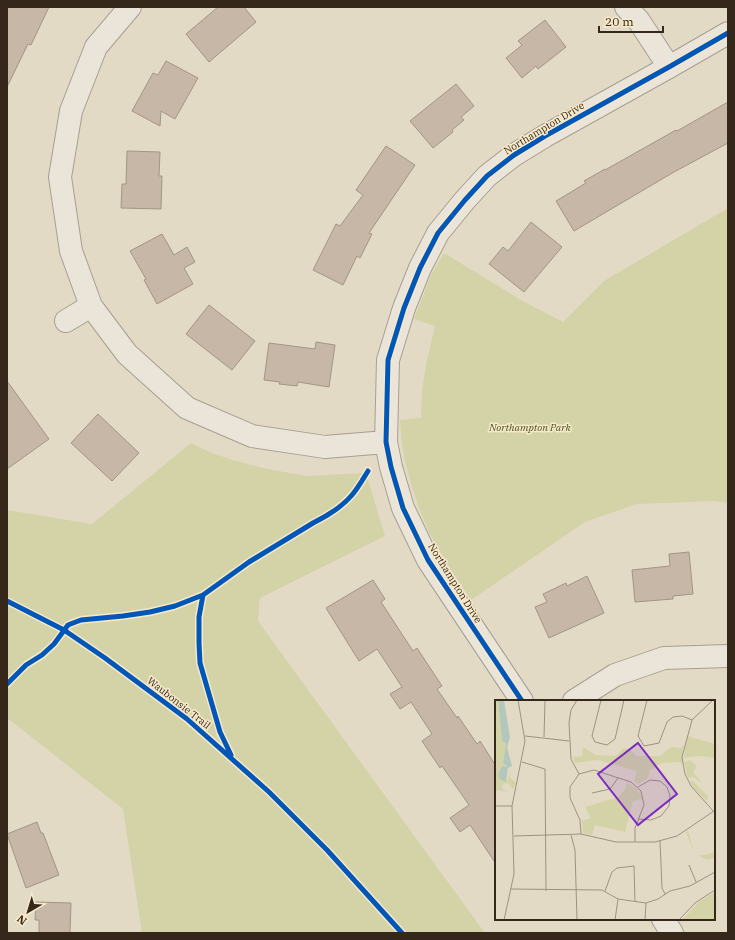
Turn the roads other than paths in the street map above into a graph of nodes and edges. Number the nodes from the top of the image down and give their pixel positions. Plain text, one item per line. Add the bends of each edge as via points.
1 (130, 7) edge
2 (626, 7) edge
3 (728, 33) edge
4 (669, 67) junction
5 (92, 306) junction
6 (66, 321) dead end
7 (386, 442) junction
8 (728, 656) edge
9 (521, 700) edge
10 (576, 700) edge
11 (664, 920) edge
12 (672, 933) edge

1 - 5 street via 96,47 71,112 60,177 71,251
2 - 4 street via 639,21
3 - 4 street, Northampton Drive
4 - 7 street, Northampton Drive via 514,155 486,176 438,233 404,308 388,360
5 - 6 street
5 - 7 street via 127,354 187,408 252,436 325,447
7 - 9 street, Northampton Drive via 403,508 428,560
8 - 10 street via 664,658 615,676
11 - 12 street

